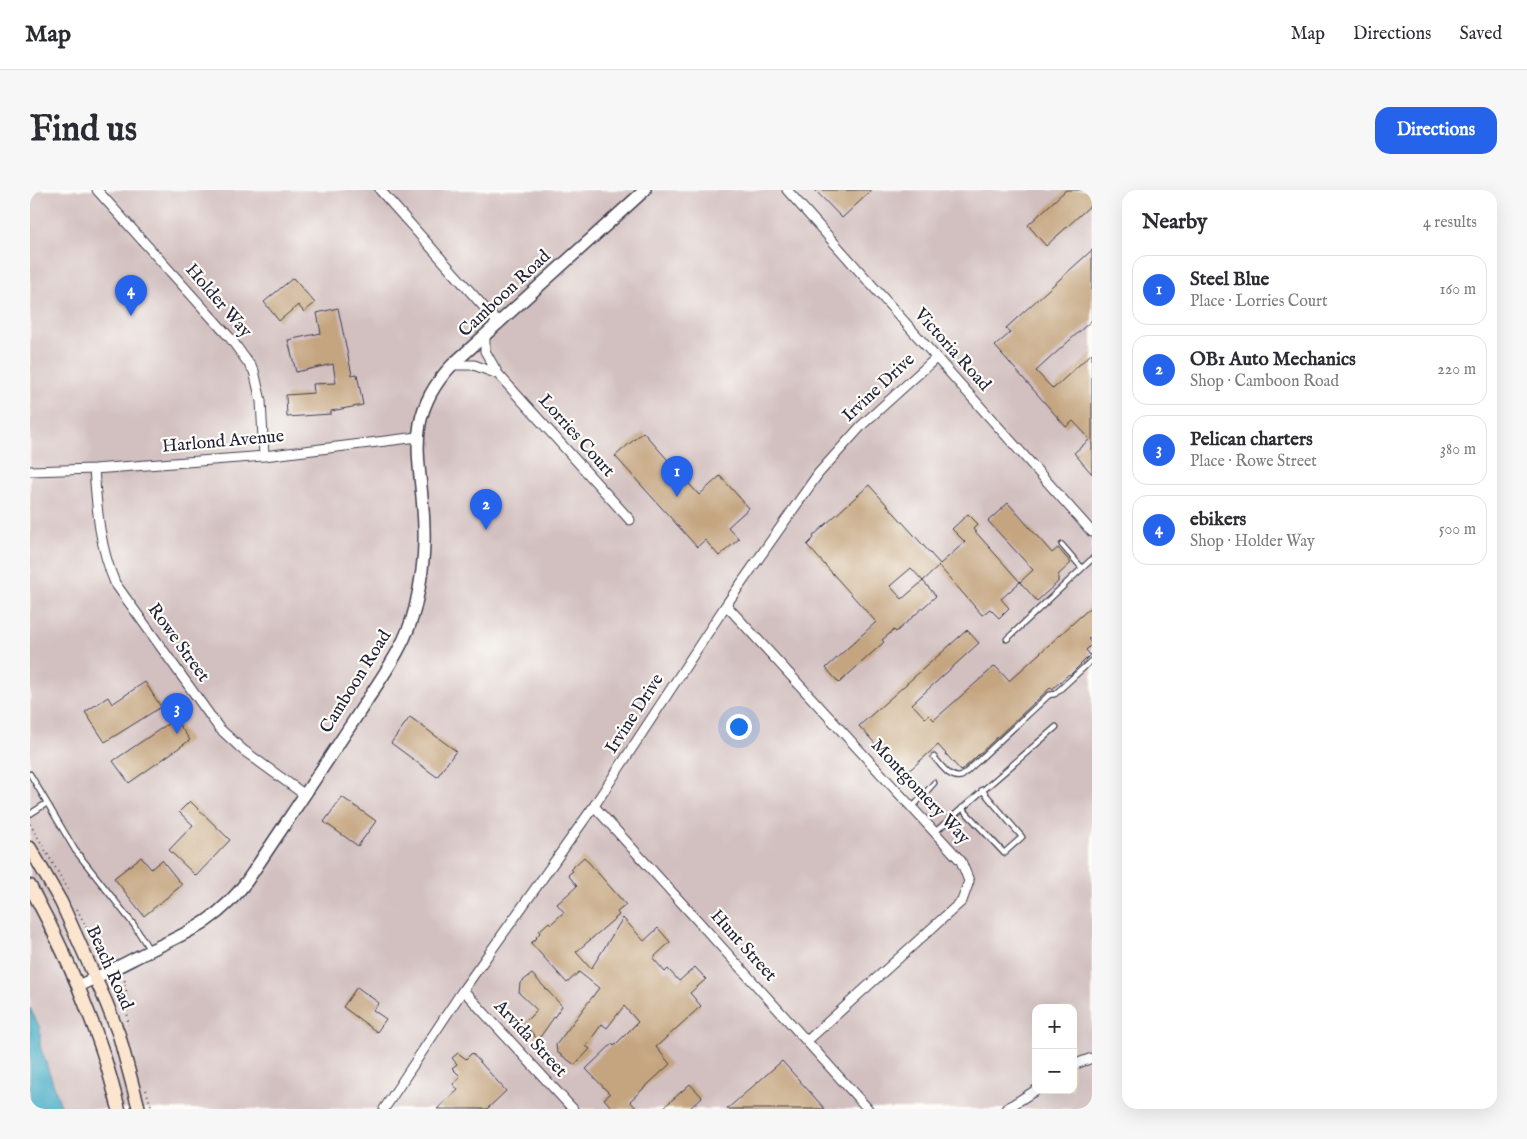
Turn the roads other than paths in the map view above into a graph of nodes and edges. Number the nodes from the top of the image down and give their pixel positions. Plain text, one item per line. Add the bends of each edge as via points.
1 (97, 190) edge
2 (380, 190) edge
3 (645, 190) edge
4 (788, 190) edge
5 (499, 324) junction
6 (485, 336) junction
7 (936, 358) junction
8 (452, 365) junction
9 (498, 374) junction
10 (418, 437) junction
11 (264, 456) junction
12 (94, 469) junction
13 (30, 471) edge
14 (630, 520) dead end
15 (1092, 532) edge
16 (1062, 545) dead end
17 (1092, 559) edge
18 (1082, 568) junction
19 (726, 605) junction
20 (1007, 639) dead end
21 (1092, 660) edge
22 (1056, 727) dead end
23 (934, 757) dead end
24 (30, 774) edge
25 (934, 783) dead end
26 (982, 790) junction
27 (305, 795) junction
28 (47, 803) junction
29 (594, 806) junction
30 (912, 808) junction
31 (962, 808) junction
32 (30, 814) edge
33 (935, 832) junction
34 (30, 848) edge
35 (30, 886) edge
36 (150, 950) junction
37 (95, 978) junction
38 (78, 986) junction
39 (463, 990) junction
40 (807, 1041) junction
41 (1092, 1058) edge
42 (1077, 1064) edge
43 (1032, 1093) edge
44 (119, 1109) edge
45 (139, 1109) edge
46 (384, 1109) edge
47 (573, 1109) edge
48 (868, 1109) edge
49 (1006, 1109) edge

1 - 11 street, Holder Way via 231,339 254,371 261,400
2 - 5 street
3 - 5 street, Camboon Road
4 - 7 street, Victoria Road
5 - 6 street, Camboon Road
6 - 8 street, Camboon Road
6 - 9 street, Lorries Court via 485,351
7 - 15 street, Victoria Road
7 - 19 street, Irvine Drive via 862,425 818,474
8 - 9 street, Lorries Court via 474,365
8 - 10 street, Camboon Road via 430,394
9 - 14 street, Lorries Court
10 - 11 street, Harlond Avenue
10 - 27 street, Camboon Road via 424,530 420,586 414,610 394,657
11 - 12 street, Harlond Avenue
12 - 13 street, Harlond Avenue
12 - 27 street, Rowe Street via 100,536 114,583 219,728 242,750
16 - 18 lane
17 - 18 lane
18 - 20 lane
19 - 29 street, Irvine Drive
19 - 30 street, Montgomery Way
21 - 23 lane via 1055,694 1049,695 962,776 951,775
22 - 26 lane
24 - 28 lane
25 - 30 lane
26 - 31 lane
26 - 31 lane via 1022,837 1015,845 1004,853
27 - 36 street, Camboon Road via 238,894 205,923
28 - 32 lane
28 - 36 lane via 74,850
29 - 39 street, Irvine Drive
29 - 40 street, Hunt Street
30 - 33 street, Montgomery Way
31 - 33 lane
33 - 40 street, Montgomery Way via 961,861 969,881 962,901
34 - 37 main road, Beach Road via 61,902
35 - 38 main road, Beach Road
36 - 37 street, Camboon Road
37 - 38 street, Camboon Road
37 - 45 main road, Beach Road via 119,1035
38 - 44 main road, Beach Road via 101,1047
39 - 46 street, Irvine Drive
39 - 47 street, Arvida Street
40 - 48 street, Hunt Street
41 - 42 street
43 - 49 street

